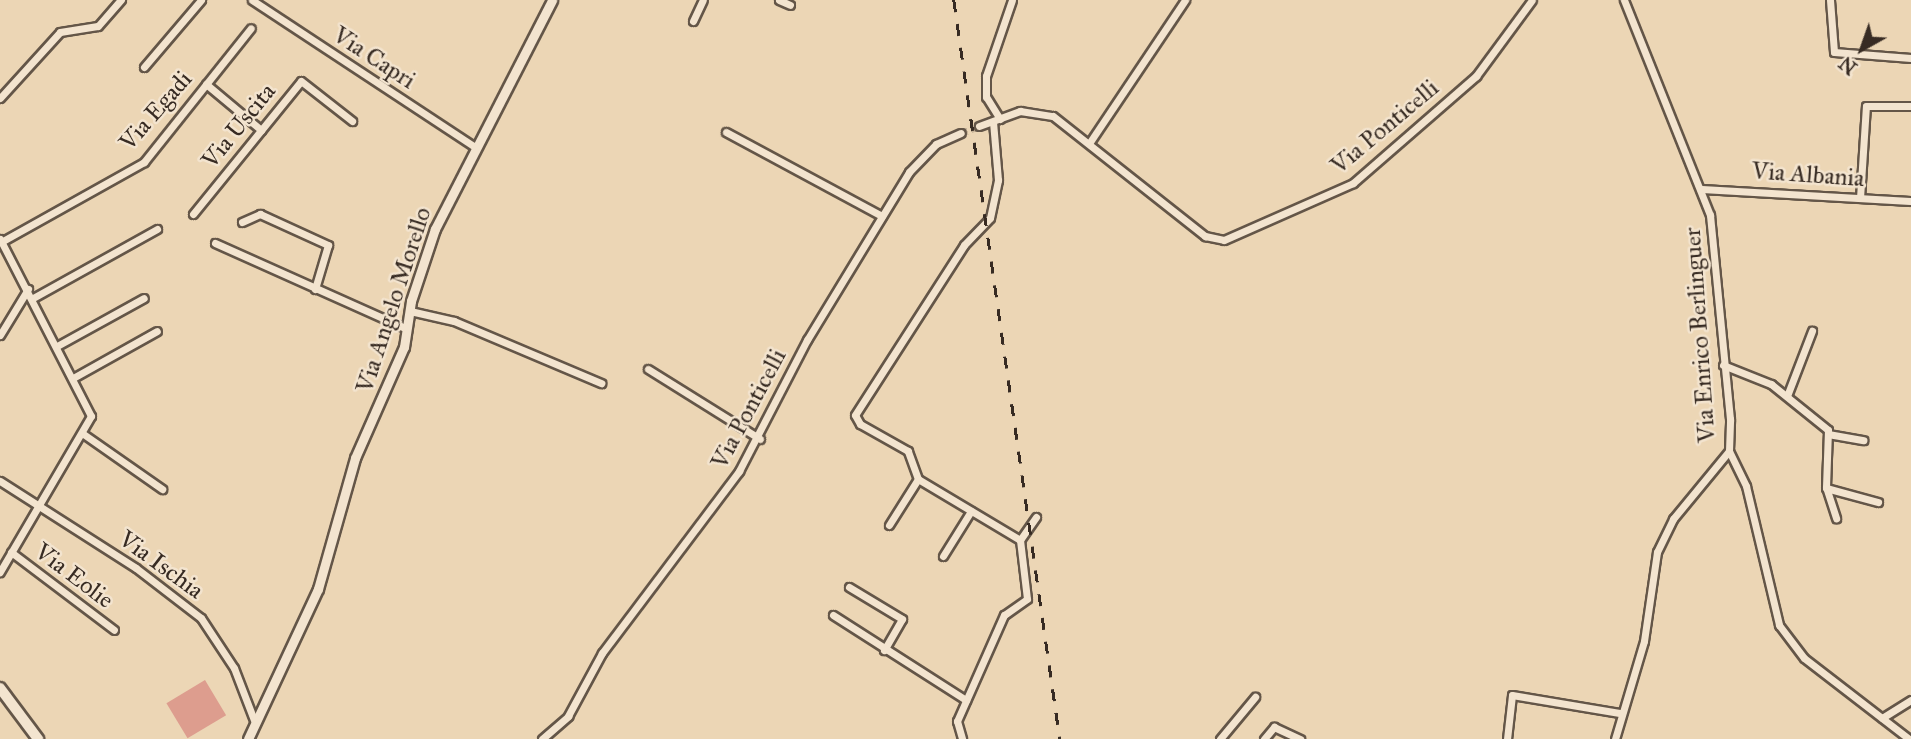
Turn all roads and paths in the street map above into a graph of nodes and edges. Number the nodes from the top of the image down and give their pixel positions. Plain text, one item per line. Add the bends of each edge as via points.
1 (121, 0) edge
2 (201, 0) edge
3 (252, 0) edge
4 (552, 0) edge
5 (704, 0) edge
6 (779, 0) edge
7 (1012, 0) edge
8 (1185, 0) edge
9 (1532, 0) edge
10 (1634, 0) edge
11 (1830, 0) edge
12 (1625, 2) edge
13 (790, 5) dead end
14 (693, 21) dead end
15 (251, 28) dead end
16 (1911, 58) edge
17 (144, 67) dead end
18 (206, 84) junction
19 (0, 98) edge
20 (1911, 106) edge
21 (352, 121) dead end
22 (997, 121) junction
23 (979, 126) tunnel mouth
24 (261, 130) junction
25 (726, 132) dead end
26 (961, 133) tunnel mouth
27 (1090, 142) junction
28 (475, 147) junction
29 (1701, 189) junction
30 (1860, 198) junction
31 (1911, 201) edge
32 (193, 214) dead end
33 (882, 216) junction
34 (242, 222) dead end
35 (158, 229) dead end
36 (1, 241) edge
37 (215, 243) dead end
38 (28, 289) junction
39 (315, 289) junction
40 (33, 298) junction
41 (144, 298) dead end
42 (410, 311) junction
43 (407, 329) junction
44 (157, 331) dead end
45 (1812, 331) dead end
46 (0, 335) edge
47 (57, 346) junction
48 (1723, 365) junction
49 (648, 369) dead end
50 (73, 378) junction
51 (601, 383) dead end
52 (1787, 396) junction
53 (82, 433) junction
54 (1828, 433) junction
55 (760, 439) junction
56 (1863, 440) dead end
57 (1728, 451) junction
58 (918, 479) junction
59 (0, 481) edge
60 (1826, 488) junction
61 (162, 489) dead end
62 (1878, 502) dead end
63 (38, 506) junction
64 (971, 511) junction
65 (1036, 517) dead end
66 (1836, 518) dead end
67 (889, 525) dead end
68 (1020, 540) junction
69 (11, 552) junction
70 (943, 556) dead end
71 (0, 572) edge
72 (849, 587) dead end
73 (833, 615) dead end
74 (114, 630) dead end
75 (884, 650) junction
76 (0, 688) edge
77 (1255, 697) dead end
78 (966, 700) junction
79 (1911, 700) edge
80 (1620, 713) junction
81 (1882, 718) junction
82 (254, 720) junction
83 (38, 739) edge
84 (248, 739) edge
85 (542, 739) edge
86 (962, 739) edge
87 (1220, 739) edge
88 (1264, 739) edge
89 (1300, 739) edge
90 (1507, 739) edge
91 (1615, 739) edge
92 (1909, 739) edge

1 - 19 street via 98,26 60,32
2 - 17 street
3 - 28 street, Via Capri
4 - 28 street, Via Angelo Morello via 527,58
5 - 14 street
6 - 13 street
7 - 22 street via 986,76 986,97
8 - 27 street
9 - 27 street, Via Ponticelli via 1476,76 1353,183 1224,240 1205,236
10 - 12 street
11 - 16 street via 1834,52
12 - 29 street, Via Enrico Berlinguer
15 - 18 street, Via Egadi
18 - 24 street
18 - 36 street, Via Egadi via 144,162
20 - 30 street via 1866,106
21 - 24 street, Via Uscita via 301,80
22 - 23 street, Via Ponticelli
22 - 27 street, Via Ponticelli via 1020,111 1053,116
22 - 58 street via 998,180 990,218 964,245 855,415 860,424 908,451
24 - 32 street, Via Uscita
25 - 33 street
26 - 33 street, Via Ponticelli via 936,144
28 - 42 street, Via Angelo Morello via 435,229
29 - 30 street, Via Albania
29 - 48 street, Via Enrico Berlinguer via 1719,259
30 - 31 street, Via Albania
33 - 55 street, Via Ponticelli via 807,340
34 - 39 street via 260,214 328,245
35 - 40 street
36 - 38 street
37 - 39 street
38 - 40 street
38 - 46 street
39 - 43 street
40 - 47 street
41 - 47 street
42 - 43 street, Via Angelo Morello
42 - 51 street via 454,321
43 - 82 street, Via Angelo Morello via 333,522 318,589
44 - 50 street
45 - 52 street
47 - 50 street
48 - 52 street
48 - 57 street, Via Enrico Berlinguer
49 - 55 street
50 - 53 street via 90,412
52 - 54 street
53 - 61 street
53 - 63 street
54 - 56 street
54 - 60 street
55 - 85 street, Via Ponticelli via 704,524 602,653 568,716
57 - 80 street, Via Enrico Berlinguer via 1673,519 1657,552 1644,641
57 - 81 street via 1746,486 1779,625 1804,658
58 - 64 street
58 - 67 street
59 - 63 street, Via Ischia
60 - 62 street
60 - 66 street
63 - 69 street
63 - 82 street, Via Ischia via 175,594 201,618 234,668
64 - 68 street
64 - 70 street
65 - 68 street
68 - 78 street via 1027,599 1004,615
69 - 71 street
69 - 74 street, Via Eolie
72 - 75 street via 902,620
73 - 75 street
75 - 78 street
76 - 83 main road
77 - 87 street
78 - 86 street via 957,721
79 - 81 street
80 - 90 street via 1512,695
80 - 91 street, Via Enrico Berlinguer
81 - 92 street
82 - 84 street, Via Angelo Morello
88 - 89 street via 1274,727

